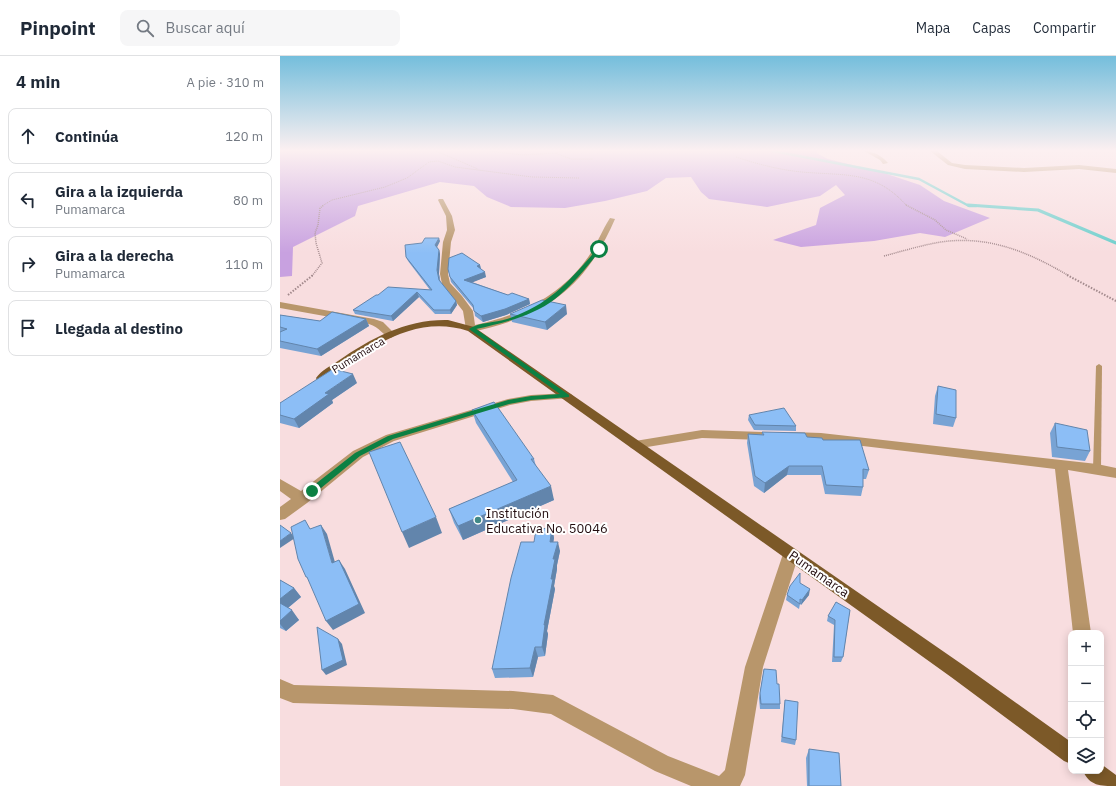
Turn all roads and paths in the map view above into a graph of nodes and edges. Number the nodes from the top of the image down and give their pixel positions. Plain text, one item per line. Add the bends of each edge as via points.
1 (388, 185) edge
2 (879, 185) edge
3 (441, 200) dead end
4 (612, 219) dead end
5 (967, 239) junction
6 (884, 256) dead end
7 (287, 296) dead end
8 (1116, 301) edge
9 (280, 305) edge
10 (471, 329) junction
11 (391, 335) junction
12 (1099, 366) dead end
13 (311, 386) edge
14 (567, 396) junction
15 (635, 445) junction
16 (1061, 466) junction
17 (1097, 469) junction
18 (1116, 473) edge
19 (280, 484) edge
20 (302, 499) junction
21 (280, 515) edge
22 (791, 554) junction
23 (1082, 630) edge
24 (280, 688) edge
25 (1068, 752) edge
26 (724, 786) edge

1 - 7 path via 332,200 320,208 315,232 322,263 314,274
2 - 5 path via 894,193 907,207
3 - 10 street via 449,216 451,230 447,242 444,274 446,284 468,310
4 - 10 street via 599,249 561,292 518,316
5 - 6 path via 940,242
5 - 8 path via 1018,250
9 - 11 street via 371,321 380,324
10 - 11 main road, Pumamarca via 453,323 429,323
10 - 14 main road, Pumamarca
11 - 13 main road, Pumamarca via 370,345
12 - 17 lane
14 - 15 main road, Pumamarca
14 - 20 street via 508,402 390,438 358,454
15 - 16 street via 702,434 820,437
15 - 22 main road, Pumamarca
16 - 17 street
16 - 23 street
17 - 18 street
19 - 20 street
20 - 21 street
22 - 25 main road, Pumamarca via 957,670
22 - 26 street via 754,667 735,776
24 - 26 street via 293,694 513,700 553,705 662,764

